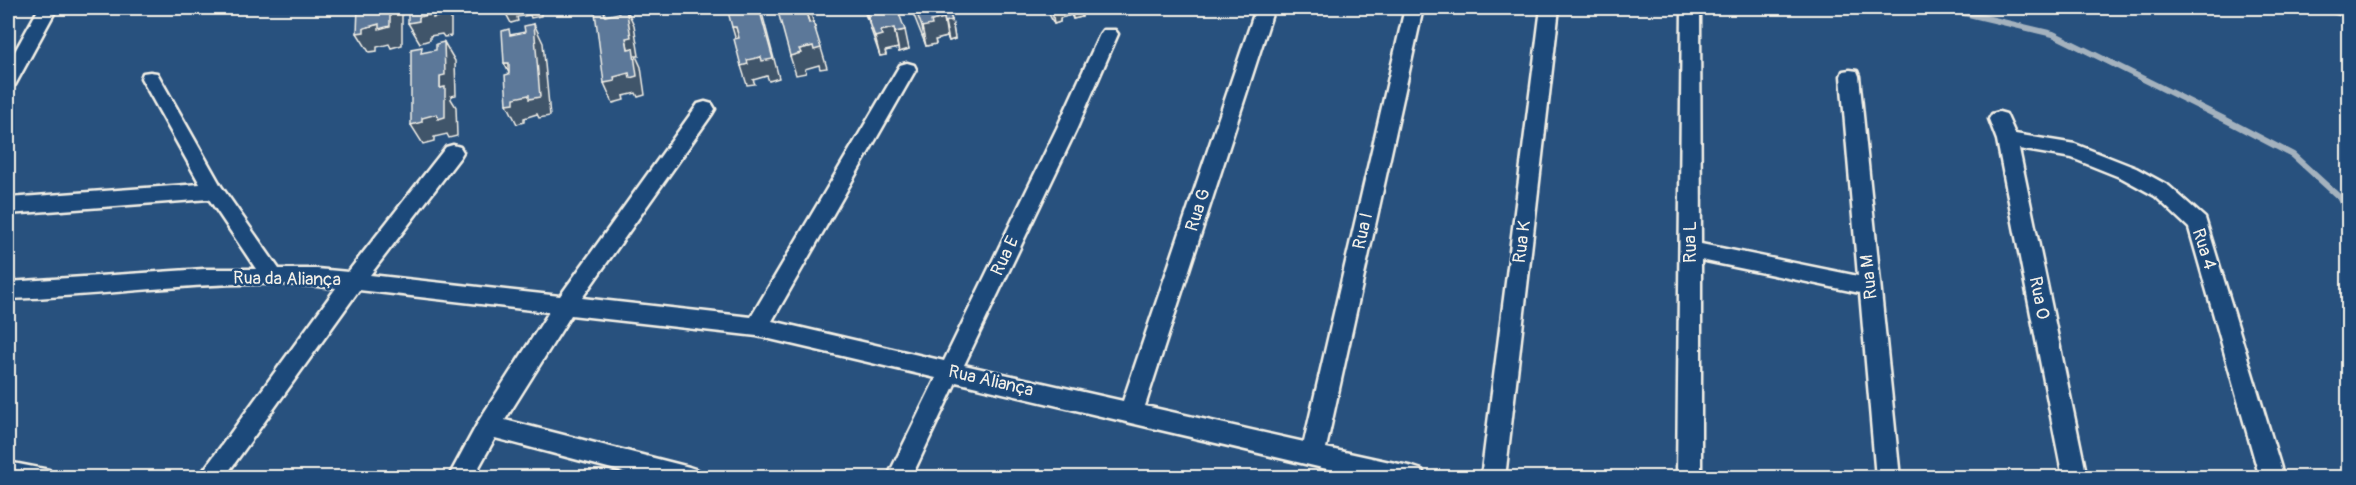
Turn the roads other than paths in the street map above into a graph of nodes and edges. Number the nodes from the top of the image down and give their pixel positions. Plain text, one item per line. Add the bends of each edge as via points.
1 (48, 8) edge
2 (1265, 8) edge
3 (1414, 8) edge
4 (1550, 8) edge
5 (1691, 8) edge
6 (2340, 8) edge
7 (2349, 10) edge
8 (1109, 34) dead end
9 (908, 69) dead end
10 (1850, 76) dead end
11 (150, 78) dead end
12 (8, 80) edge
13 (705, 109) dead end
14 (1999, 119) dead end
15 (2007, 140) junction
16 (453, 152) dead end
17 (214, 191) junction
18 (8, 206) edge
19 (1690, 250) junction
20 (273, 277) junction
21 (354, 280) junction
22 (1870, 287) junction
23 (8, 291) edge
24 (565, 306) junction
25 (757, 327) junction
26 (949, 371) junction
27 (1131, 413) junction
28 (488, 426) junction
29 (1313, 454) junction
30 (8, 473) edge
31 (39, 477) edge
32 (210, 477) edge
33 (460, 477) edge
34 (689, 477) edge
35 (898, 477) edge
36 (1413, 477) edge
37 (1493, 477) edge
38 (1689, 477) edge
39 (1888, 477) edge
40 (2074, 477) edge
41 (2272, 477) edge

1 - 12 street
2 - 27 street, Rua G
3 - 29 street, Rua I
4 - 37 street, Rua K
5 - 19 street, Rua L
6 - 7 street
8 - 26 street, Rua E
9 - 25 street
10 - 22 street, Rua M
11 - 17 street
13 - 24 street
14 - 15 street, Rua O
15 - 40 street, Rua O
15 - 41 street, Rua 4 via 2075,151 2129,173 2162,191 2198,224
16 - 21 street
17 - 18 street
17 - 20 street
19 - 22 street
19 - 38 street, Rua L
20 - 21 street, Rua da Aliança
20 - 23 street, Rua da Aliança
21 - 24 street, Rua da Aliança
21 - 32 street
22 - 39 street, Rua M
24 - 25 street, Rua Aliança
24 - 28 street
25 - 26 street, Rua Aliança
26 - 27 street, Rua Aliança
26 - 35 street, Rua E
27 - 29 street, Rua Aliança
28 - 33 street
28 - 34 street
29 - 36 street, Rua Aliança
30 - 31 street

